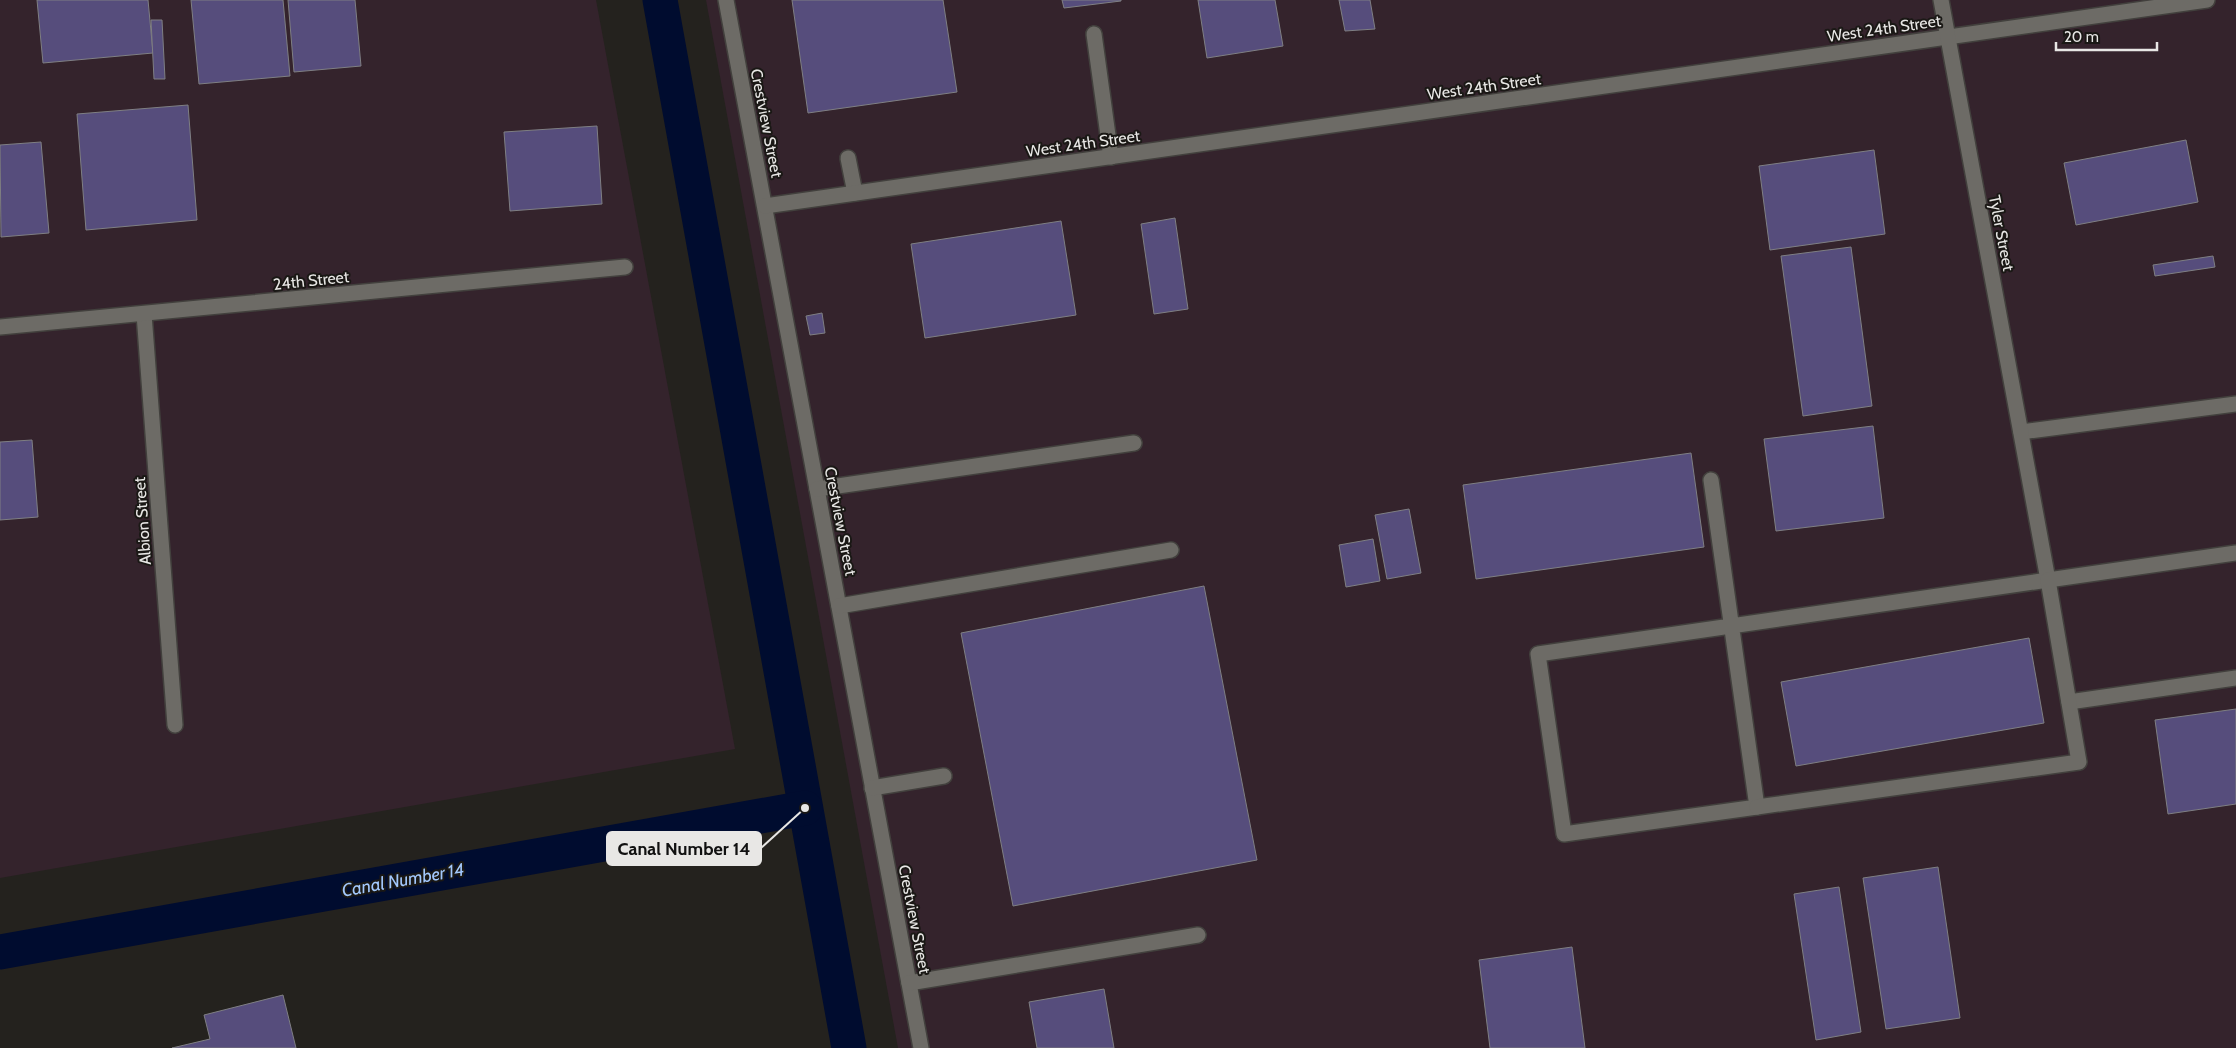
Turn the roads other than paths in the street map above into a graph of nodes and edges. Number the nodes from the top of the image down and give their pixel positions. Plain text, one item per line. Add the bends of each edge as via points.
1 (726, 0) edge
2 (1941, 0) edge
3 (2207, 0) edge
4 (1094, 34) dead end
5 (1947, 37) junction
6 (1111, 157) junction
7 (848, 158) dead end
8 (854, 193) junction
9 (765, 206) junction
10 (624, 267) dead end
11 (144, 314) junction
12 (0, 327) edge
13 (2236, 404) edge
14 (2021, 432) junction
15 (1134, 443) dead end
16 (1711, 480) dead end
17 (817, 489) junction
18 (1170, 550) dead end
19 (2236, 553) edge
20 (2048, 580) junction
21 (839, 606) junction
22 (1730, 626) junction
23 (2236, 678) edge
24 (2069, 702) junction
25 (175, 725) dead end
26 (944, 776) dead end
27 (872, 788) junction
28 (1757, 807) junction
29 (1198, 935) dead end
30 (909, 983) junction
31 (921, 1048) edge

1 - 9 street, Crestview Street
2 - 5 street, Tyler Street
3 - 5 street, West 24th Street
4 - 6 street
5 - 6 street, West 24th Street
5 - 14 street, Tyler Street
6 - 8 street, West 24th Street
7 - 8 street
8 - 9 street, West 24th Street
9 - 17 street, Crestview Street
10 - 11 street, 24th Street
11 - 12 street, 24th Street
11 - 25 street, Albion Street
13 - 14 street
14 - 20 street, Tyler Street
15 - 17 street
16 - 22 street
17 - 21 street, Crestview Street
18 - 21 street
19 - 20 street
20 - 22 street
20 - 24 street, Tyler Street
21 - 27 street, Crestview Street
22 - 28 street
22 - 28 street via 1538,654 1564,834
23 - 24 street
24 - 28 street, Tyler Street via 2080,762
26 - 27 street
27 - 30 street, Crestview Street
29 - 30 street
30 - 31 street, Crestview Street

